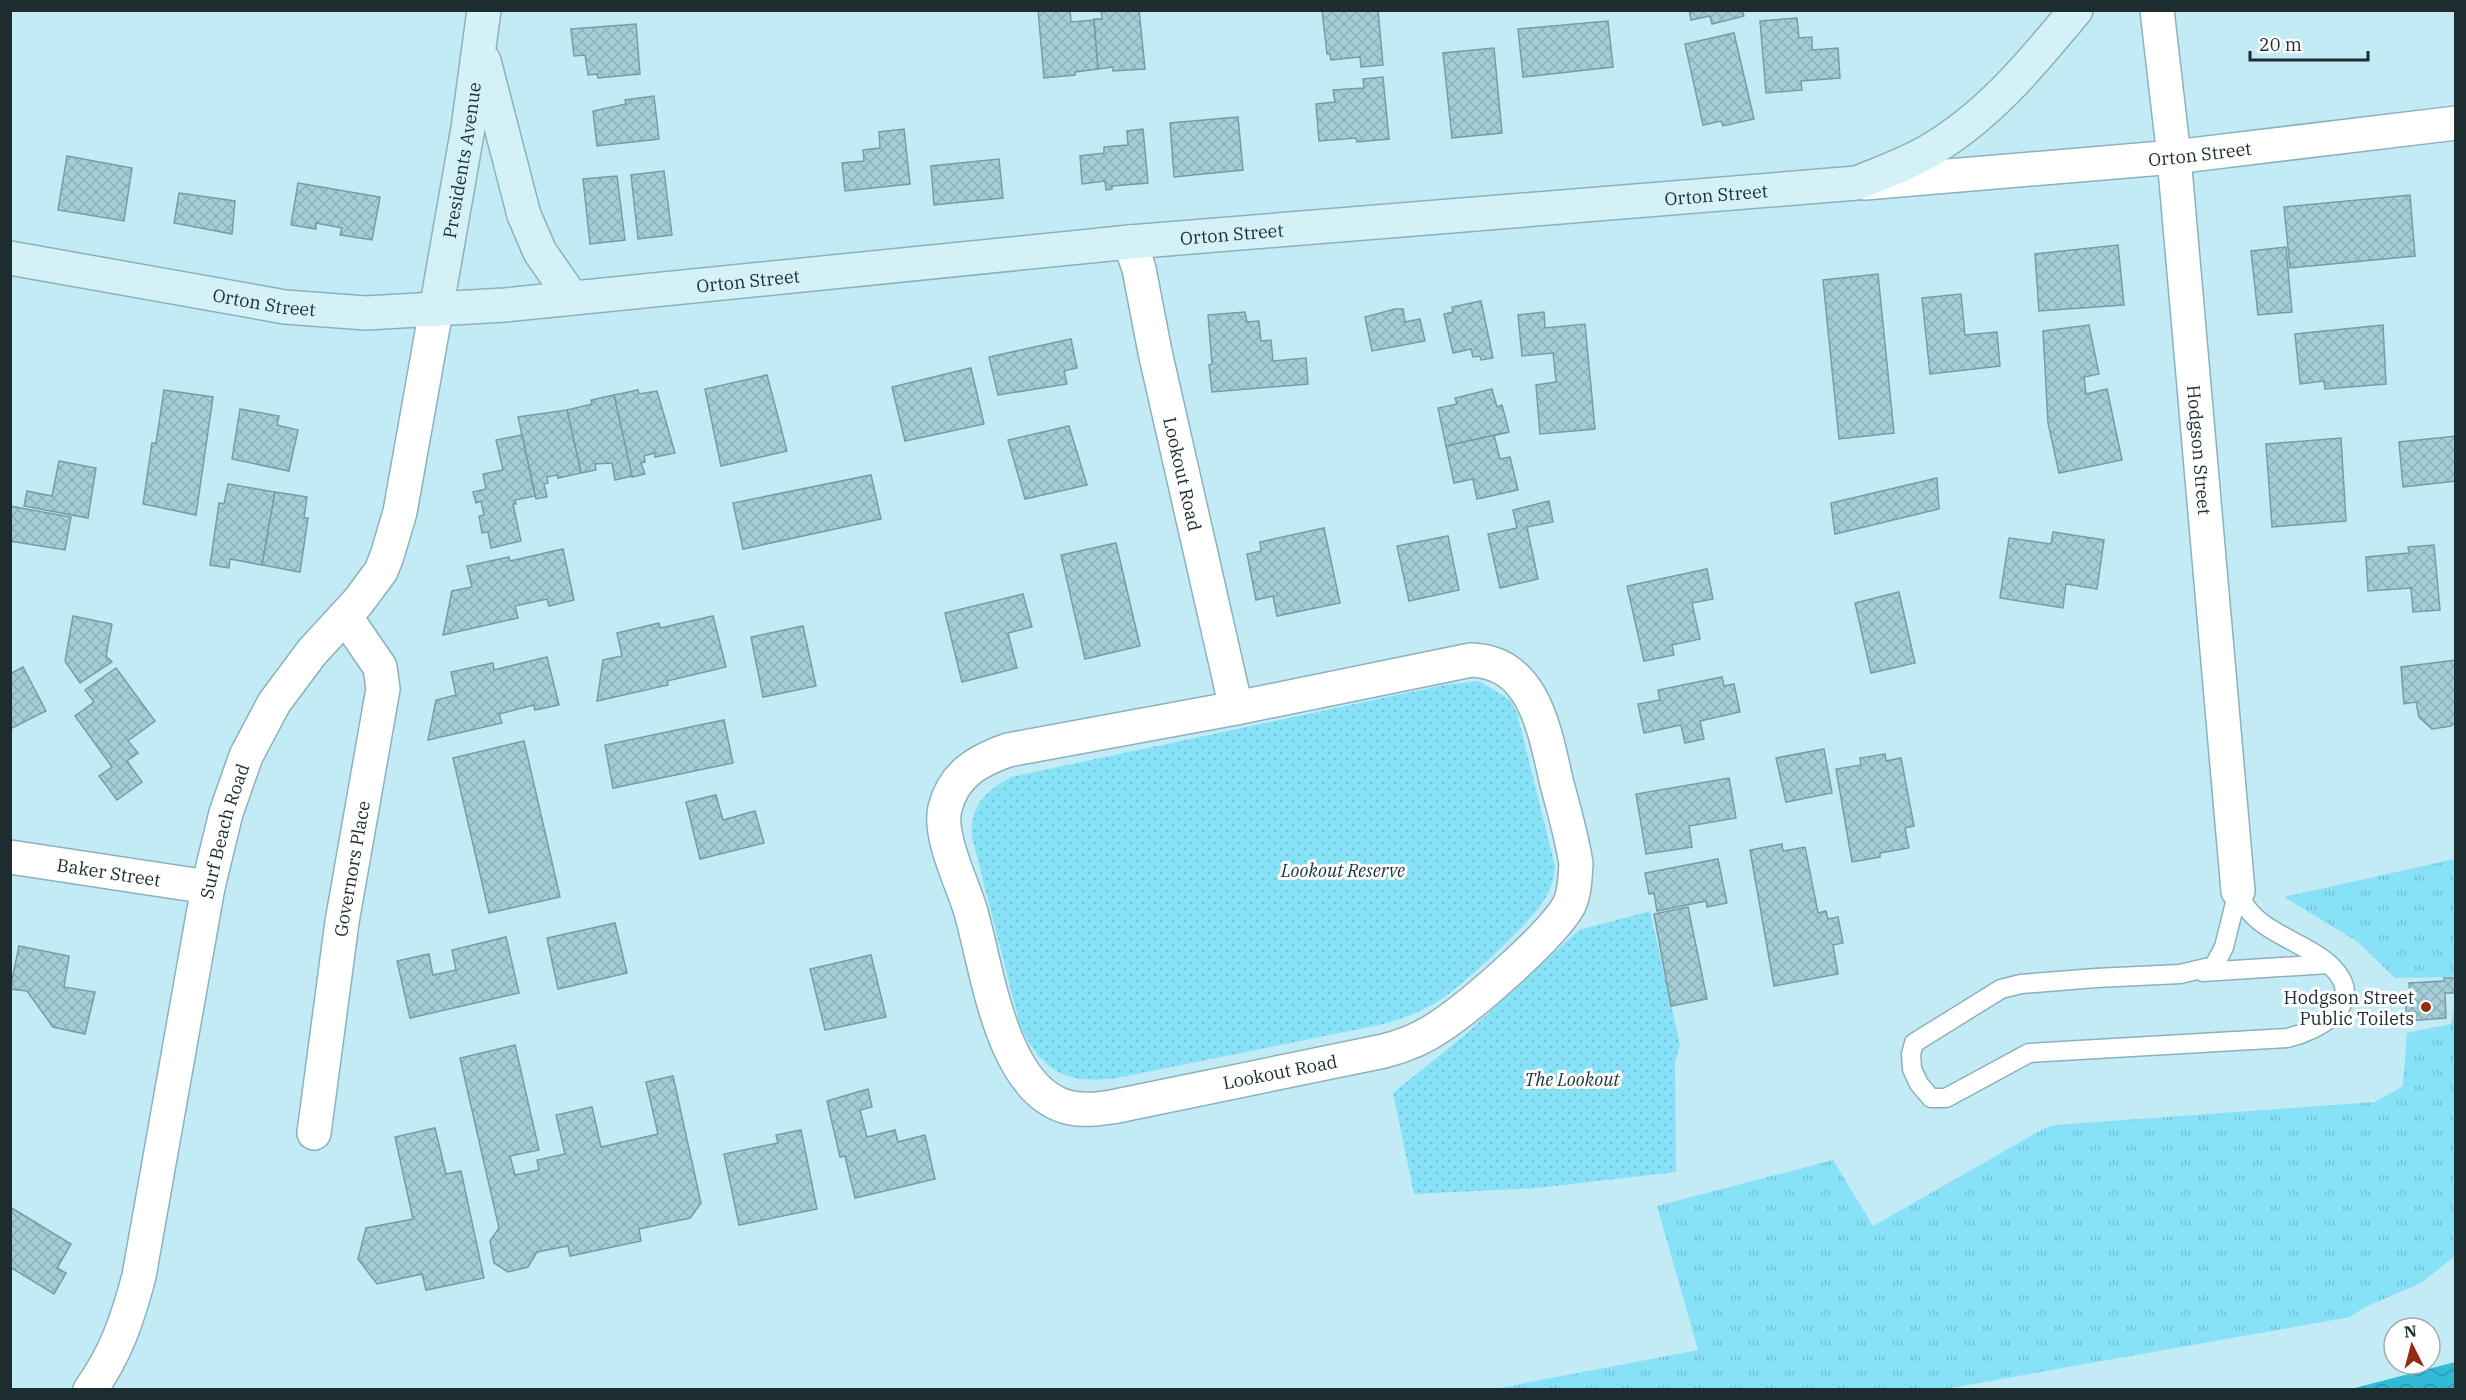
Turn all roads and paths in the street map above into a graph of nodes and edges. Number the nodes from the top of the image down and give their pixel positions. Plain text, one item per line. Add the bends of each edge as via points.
1 (2076, 10) edge
2 (2157, 10) edge
3 (482, 24) edge
4 (2456, 123) edge
5 (2174, 157) junction
6 (1857, 183) junction
7 (1130, 242) junction
8 (10, 258) edge
9 (572, 298) junction
10 (436, 310) junction
11 (345, 616) junction
12 (1236, 708) junction
13 (10, 857) edge
14 (208, 887) junction
15 (2238, 891) junction
16 (2328, 964) junction
17 (2192, 972) junction
18 (314, 1133) dead end
19 (90, 1389) edge

1 - 6 main road via 2023,73 1979,115 1929,151
2 - 5 street, Hodgson Street
3 - 9 main road via 521,206 540,252
3 - 10 main road, Presidents Avenue
4 - 5 street, Orton Street
5 - 6 street, Orton Street
5 - 15 street, Hodgson Street
6 - 7 main road, Orton Street
7 - 9 main road, Orton Street
7 - 12 street, Lookout Road
8 - 10 main road, Orton Street via 311,310
9 - 10 main road, Orton Street
10 - 11 street, Surf Beach Road via 394,536 381,571
11 - 14 street, Surf Beach Road via 287,686 246,756 226,813
11 - 18 street, Governors Place via 380,667 384,689 342,922
12 - 12 street, Lookout Road via 1471,660 1491,663 1508,672 1531,695 1544,730 1576,864 1569,905 1508,970 1451,1019 1410,1043 1112,1107 1081,1109 1058,1103 1022,1069 999,1022 944,831 944,811 950,793 960,775 1008,750
13 - 14 street, Baker Street
14 - 19 street, Surf Beach Road via 139,1276 118,1344
15 - 16 lane via 2261,922
15 - 17 lane via 2218,961 2207,969
16 - 17 lane
16 - 17 lane via 2342,982 2342,1006 2337,1015 2287,1038 2029,1053 1946,1098 1931,1098 1915,1078 1911,1054 1918,1038 2001,989 2021,984

